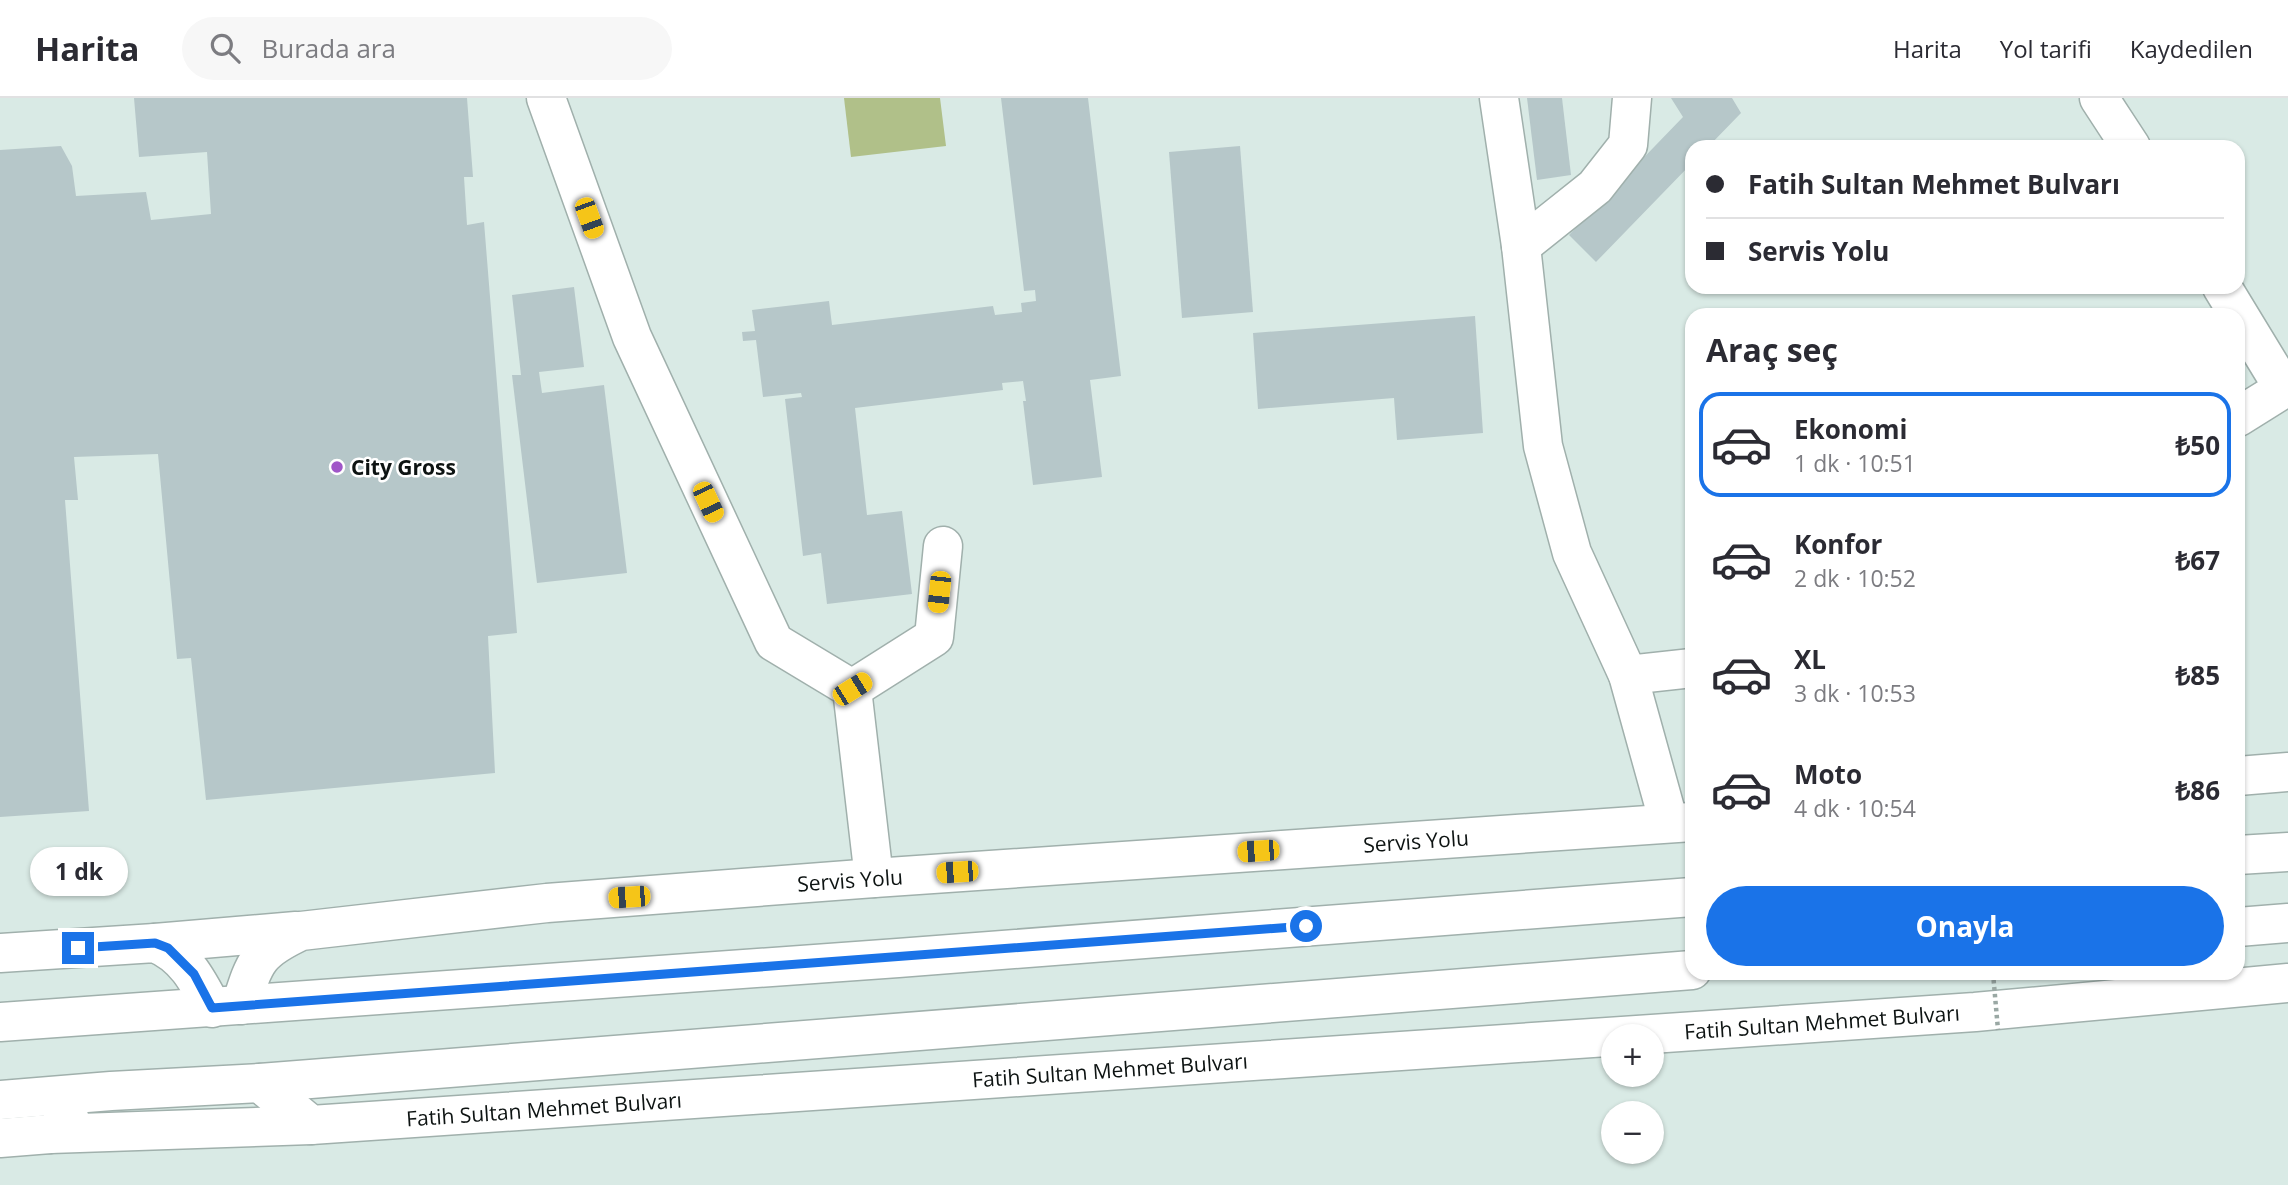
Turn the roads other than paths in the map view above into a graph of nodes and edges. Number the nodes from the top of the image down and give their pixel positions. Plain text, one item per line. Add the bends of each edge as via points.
1 (546, 98) edge
2 (1499, 98) edge
3 (1632, 98) edge
4 (2099, 98) edge
5 (2126, 140) edge
6 (1521, 246) junction
7 (2245, 323) edge
8 (2286, 387) edge
9 (2245, 413) edge
10 (943, 546) dead end
11 (1685, 669) edge
12 (1628, 675) junction
13 (852, 689) junction
14 (2288, 772) edge
15 (2245, 775) edge
16 (1681, 822) edge
17 (2288, 852) edge
18 (2245, 855) edge
19 (874, 878) junction
20 (1685, 898) edge
21 (2288, 923) edge
22 (2245, 926) edge
23 (301, 931) junction
24 (155, 943) junction
25 (0, 953) edge
26 (1685, 971) edge
27 (2288, 983) edge
28 (226, 1007) junction
29 (0, 1022) edge
30 (260, 1083) junction
31 (111, 1091) junction
32 (0, 1100) edge
33 (311, 1125) junction
34 (50, 1134) junction
35 (0, 1138) edge

1 - 13 main road via 632,337 774,642
2 - 6 main road
3 - 6 main road via 1628,145 1595,187
4 - 5 main road
6 - 12 main road via 1543,446 1572,554
7 - 8 main road
8 - 9 main road
10 - 13 main road via 934,638
11 - 12 main road
12 - 16 main road
13 - 19 main road
14 - 15 main road
16 - 19 main road, Servis Yolu
17 - 18 main road
19 - 23 main road, Servis Yolu via 547,903
20 - 28 main road
21 - 22 main road
23 - 24 main road
23 - 28 main road, Servis Yolu via 273,944
24 - 25 main road
24 - 28 main road via 168,948
26 - 30 main road
27 - 33 main road, Fatih Sultan Mehmet Bulvarı via 1987,1021
28 - 29 main road
30 - 31 main road
30 - 33 main road
31 - 32 main road
31 - 34 main road
33 - 34 main road, Fatih Sultan Mehmet Bulvarı
34 - 35 main road

